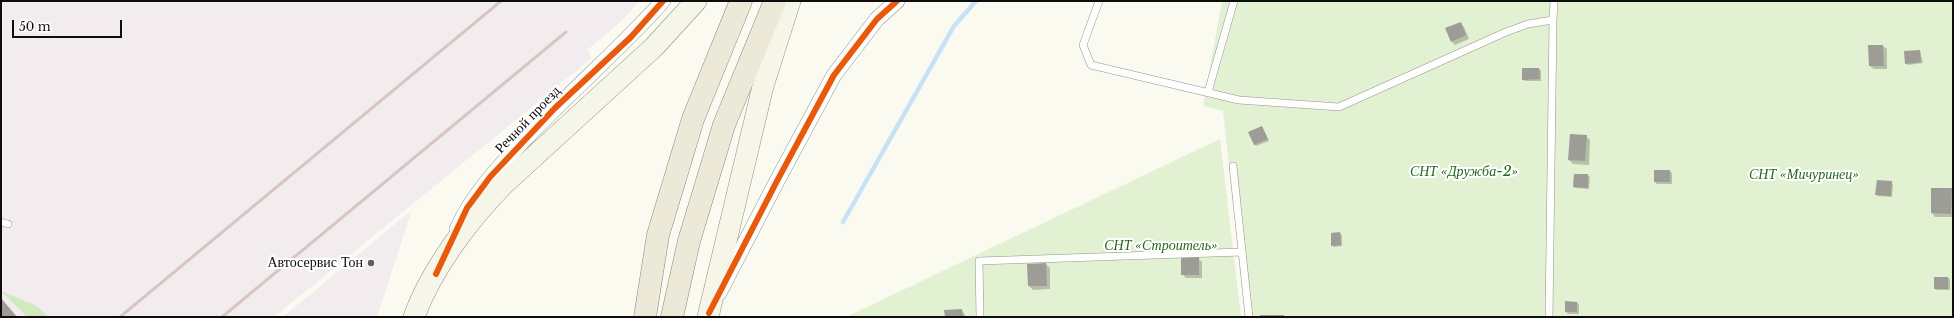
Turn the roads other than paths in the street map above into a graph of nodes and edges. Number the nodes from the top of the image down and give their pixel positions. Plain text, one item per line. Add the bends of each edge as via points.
1 (663, 1) edge
2 (696, 1) edge
3 (741, 1) edge
4 (775, 1) edge
5 (790, 1) edge
6 (897, 1) edge
7 (1099, 1) edge
8 (1234, 1) edge
9 (1554, 1) edge
10 (1553, 20) junction
11 (1208, 92) junction
12 (1232, 166) dead end
13 (1242, 252) junction
14 (436, 274) junction
15 (709, 315) edge
16 (414, 317) edge
17 (645, 317) edge
18 (672, 317) edge
19 (980, 317) edge
20 (1249, 317) edge
21 (1549, 317) edge

1 - 14 street, Речной проезд via 631,37 555,108 490,177 467,208
2 - 14 main road via 654,47 482,206 461,233
3 - 17 main road via 693,119 658,235
4 - 18 main road via 724,125 689,241
5 - 15 main road via 763,86
6 - 15 street via 877,19 834,75
7 - 11 lane via 1083,45 1091,65
8 - 11 lane
9 - 10 lane
10 - 11 lane via 1528,24 1506,32 1339,107 1239,100
10 - 21 lane
12 - 13 lane
13 - 19 lane via 979,261
13 - 20 lane
14 - 16 main road, Речной проезд

